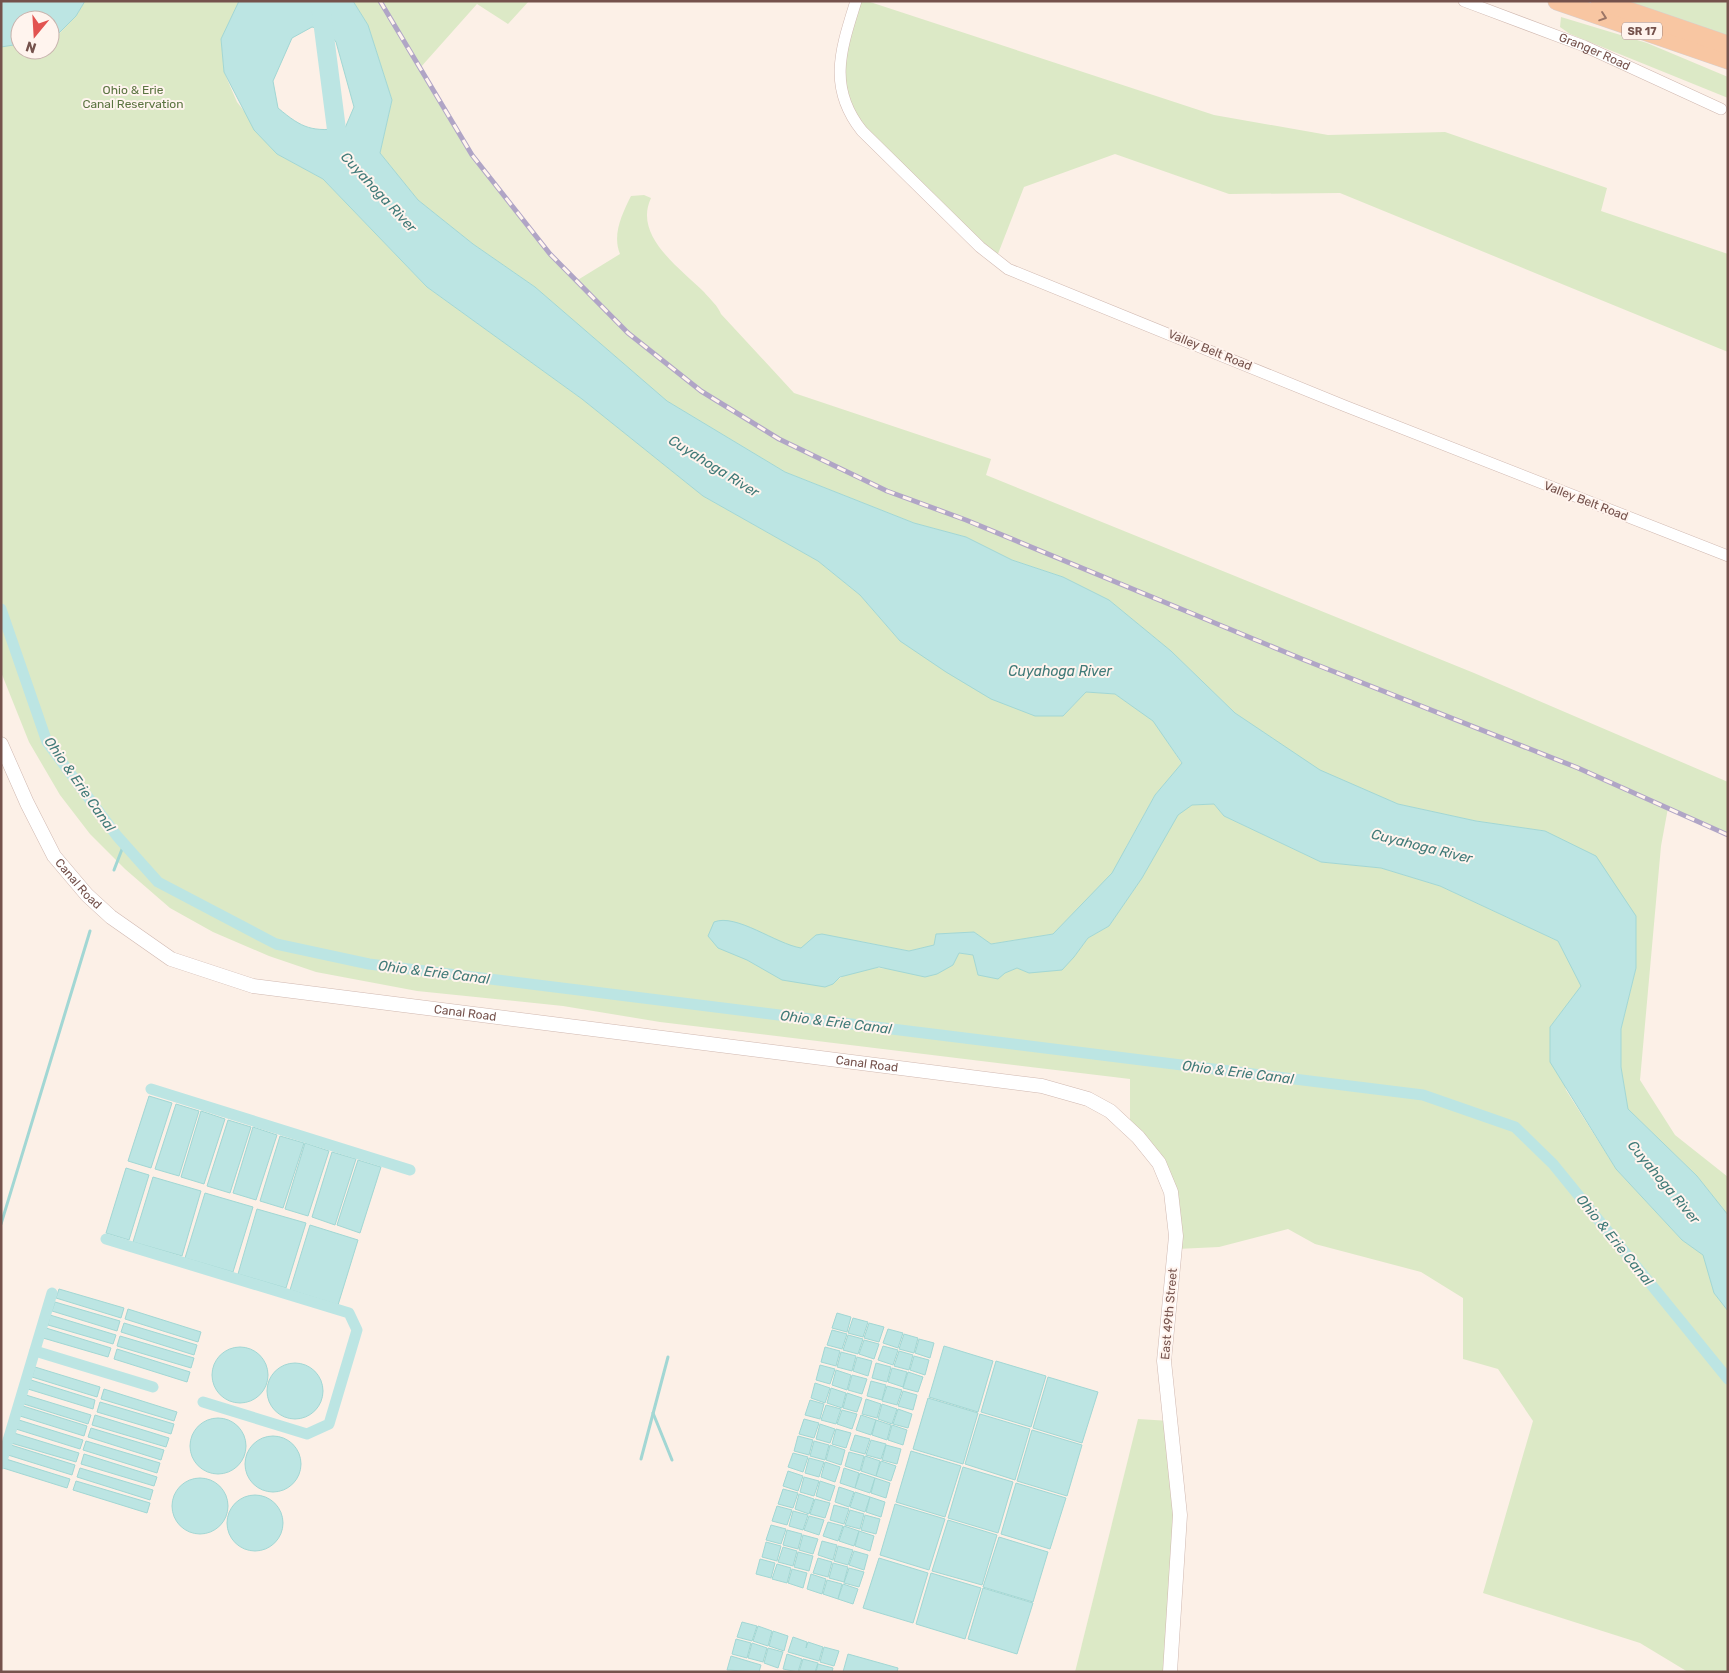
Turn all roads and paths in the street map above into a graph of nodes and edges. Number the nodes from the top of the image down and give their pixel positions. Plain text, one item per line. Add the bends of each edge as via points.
1 (856, 1) edge
2 (1464, 1) edge
3 (1557, 1) edge
4 (1600, 1) edge
5 (1728, 44) edge
6 (1728, 60) edge
7 (1721, 110) dead end
8 (1728, 556) edge
9 (1, 744) edge
10 (1042, 1086) joint
11 (1170, 1672) edge

1 - 8 street, Valley Belt Road via 840,51 839,78 850,116 980,247 1008,269
2 - 7 street, Granger Road via 1584,46
3 -> 6 main road, SR 17
4 - 5 main road, SR 17
9 - 10 street, Canal Road via 54,856 87,895 111,918 171,960 211,974 253,986
10 - 11 street, East 49th Street via 1088,1099 1110,1111 1138,1137 1159,1164 1171,1192 1176,1236 1164,1361 1180,1515

